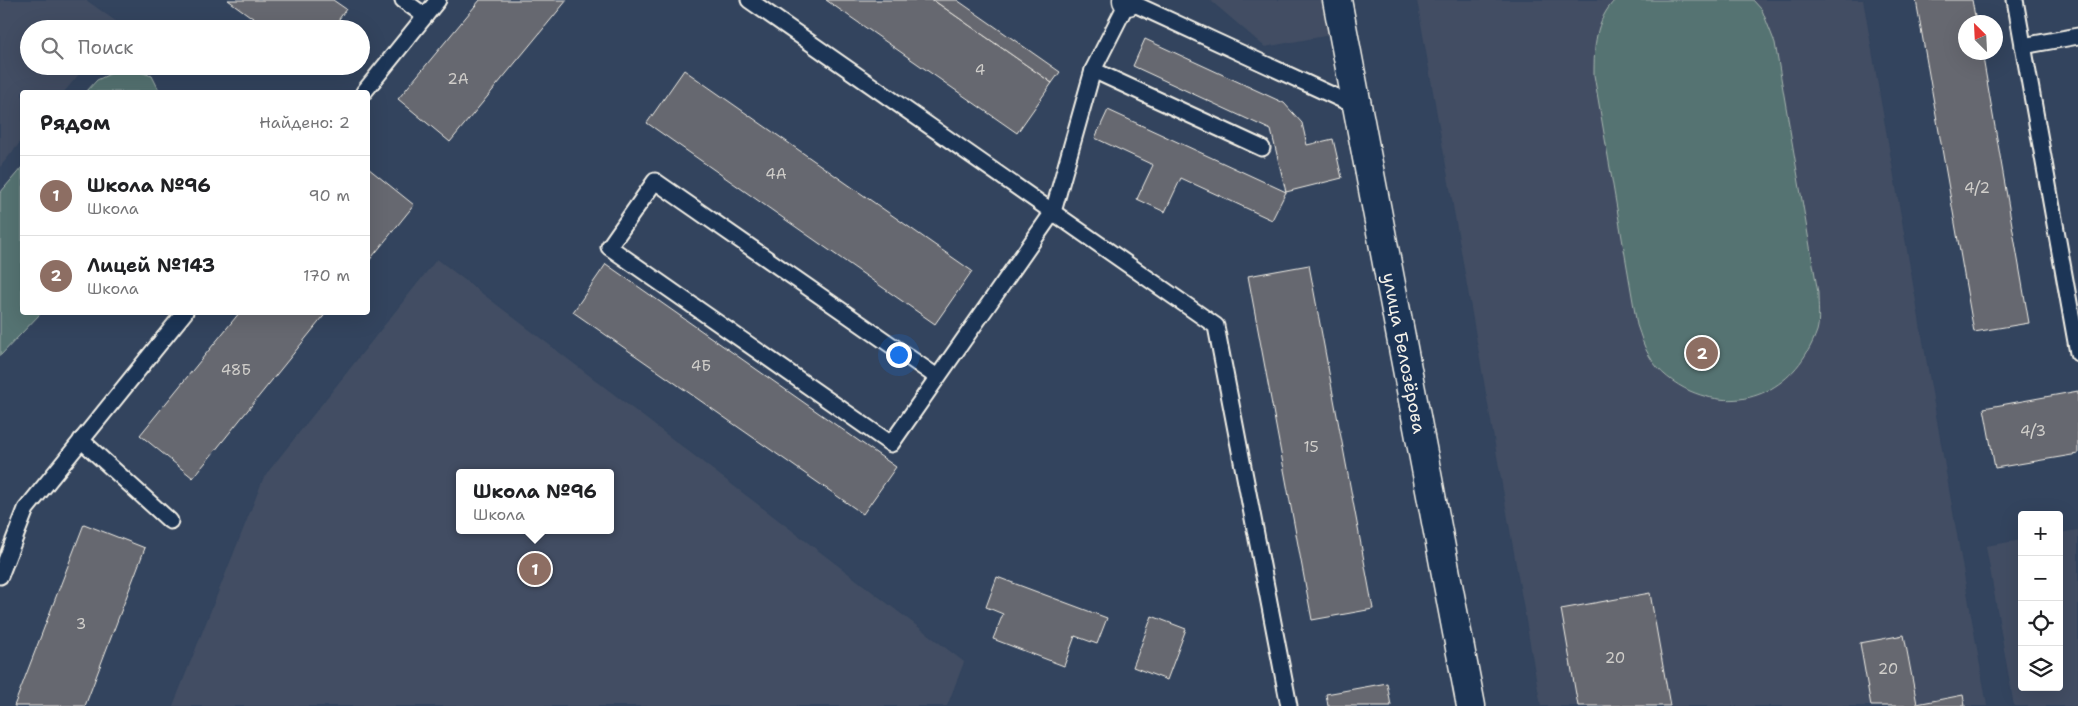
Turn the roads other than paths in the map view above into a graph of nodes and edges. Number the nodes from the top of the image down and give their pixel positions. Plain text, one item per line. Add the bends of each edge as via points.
1 (403, 0) edge
2 (438, 0) edge
3 (749, 0) edge
4 (1337, 0) edge
5 (2015, 0) edge
6 (1127, 1) edge
7 (426, 16) junction
8 (2078, 36) edge
9 (2024, 46) junction
10 (1093, 70) junction
11 (366, 90) edge
12 (1358, 107) junction
13 (1262, 148) dead end
14 (1053, 212) junction
15 (183, 315) edge
16 (2078, 353) edge
17 (937, 377) junction
18 (81, 440) junction
19 (170, 521) dead end
20 (0, 576) edge
21 (1289, 706) edge
22 (1471, 706) edge

1 - 7 lane
2 - 7 lane
3 - 14 lane
4 - 12 street, улица Белозёрова
5 - 9 lane
6 - 10 lane
6 - 12 lane
7 - 11 lane
8 - 9 lane
9 - 16 lane
10 - 13 lane
10 - 14 lane
12 - 22 street, улица Белозёрова
14 - 17 lane
14 - 21 lane via 1216,326
15 - 18 lane
17 - 17 lane via 655,181 609,247 891,444
18 - 19 lane
18 - 20 lane via 26,509

